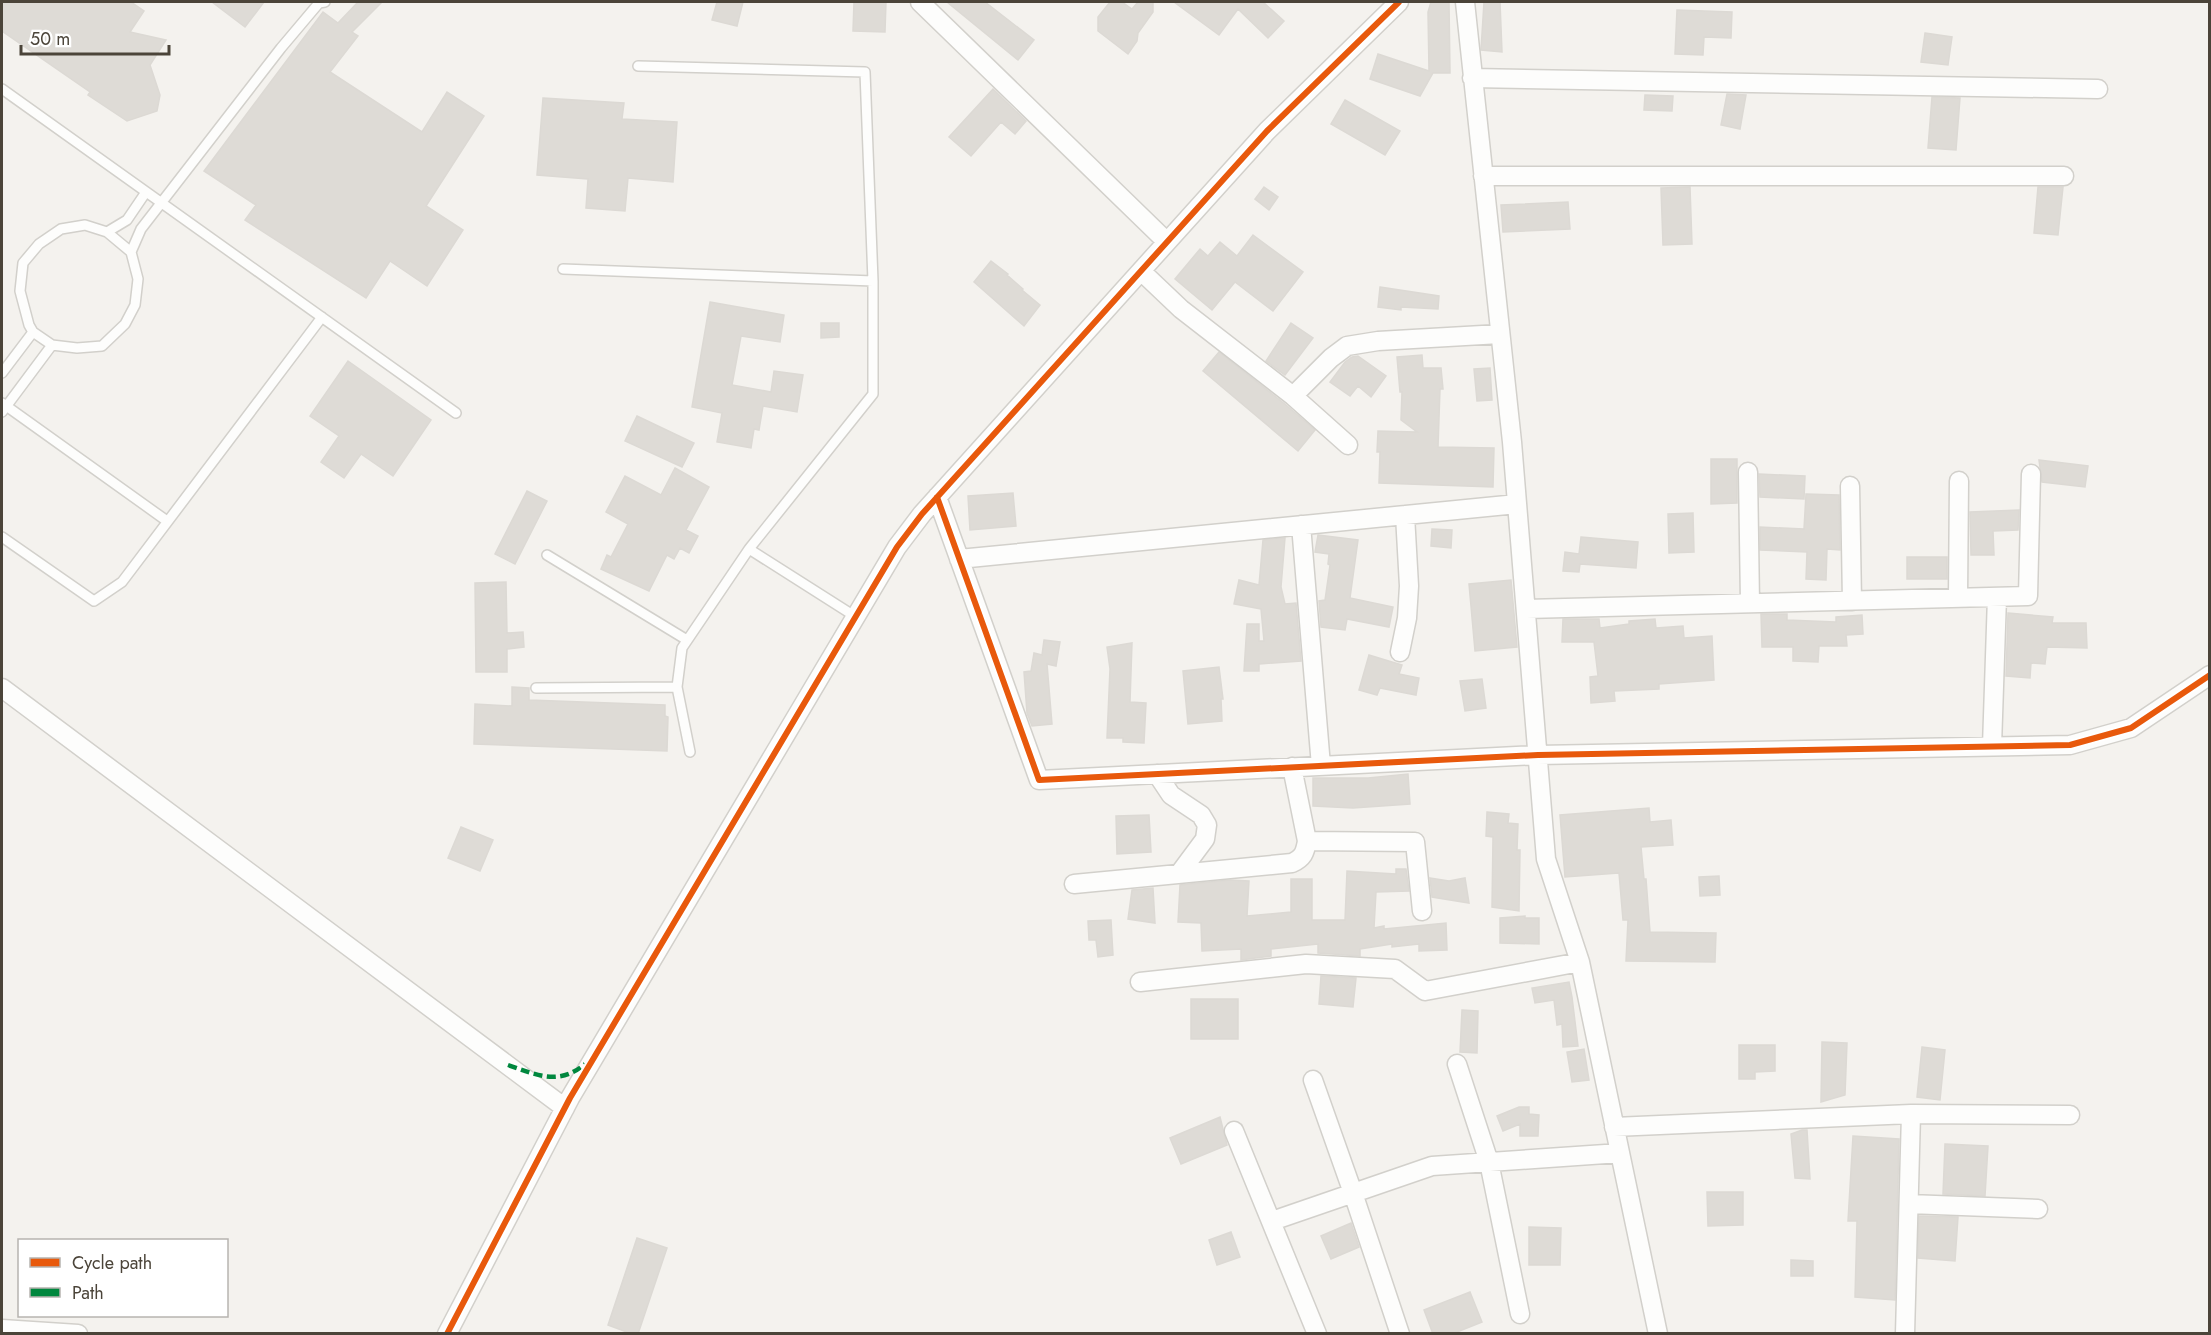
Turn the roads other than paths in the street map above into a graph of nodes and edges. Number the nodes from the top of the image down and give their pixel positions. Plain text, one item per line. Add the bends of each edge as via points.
1 (325, 2) edge
2 (920, 2) edge
3 (1399, 2) edge
4 (1465, 2) edge
5 (638, 66) dead end
6 (1472, 78) junction
7 (2, 89) edge
8 (2098, 89) dead end
9 (1483, 176) junction
10 (2064, 176) dead end
11 (146, 192) junction
12 (161, 202) junction
13 (107, 232) junction
14 (1167, 242) junction
15 (131, 252) junction
16 (563, 268) dead end
17 (1141, 272) junction
18 (873, 281) junction
19 (322, 317) junction
20 (33, 332) junction
21 (1500, 334) junction
22 (52, 345) junction
23 (2, 373) edge
24 (1293, 396) junction
25 (3, 407) edge
26 (456, 412) dead end
27 (1348, 444) dead end
28 (1748, 472) dead end
29 (2031, 474) dead end
30 (1959, 481) dead end
31 (1850, 486) dead end
32 (937, 497) junction
33 (1517, 504) junction
34 (1405, 515) junction
35 (167, 521) junction
36 (1301, 525) junction
37 (2, 537) edge
38 (749, 549) junction
39 (547, 555) dead end
40 (959, 559) junction
41 (1997, 597) junction
42 (1958, 598) junction
43 (1852, 601) junction
44 (1750, 603) junction
45 (1526, 609) junction
46 (856, 617) junction
47 (687, 640) junction
48 (1400, 652) dead end
49 (2210, 675) edge
50 (677, 687) junction
51 (2, 688) edge
52 (536, 688) dead end
53 (1992, 746) junction
54 (690, 752) dead end
55 (1538, 755) junction
56 (1321, 766) junction
57 (1292, 767) junction
58 (1157, 774) junction
59 (1307, 841) junction
60 (1179, 874) junction
61 (1074, 884) dead end
62 (1422, 911) dead end
63 (1580, 962) junction
64 (1140, 982) dead end
65 (1457, 1064) dead end
66 (1313, 1080) dead end
67 (566, 1108) junction
68 (1911, 1114) junction
69 (2070, 1115) dead end
70 (1614, 1127) junction
71 (1234, 1131) dead end
72 (1620, 1153) junction
73 (1490, 1162) junction
74 (1353, 1193) junction
75 (1909, 1204) junction
76 (2038, 1209) dead end
77 (1272, 1221) junction
78 (1521, 1314) dead end
79 (2, 1329) edge
80 (78, 1334) edge
81 (447, 1334) edge
82 (1317, 1334) edge
83 (1400, 1334) edge
84 (1658, 1334) edge
85 (1905, 1334) edge

1 - 12 lane via 319,3 281,48
2 - 14 street
3 - 14 street via 1267,131
4 - 6 street
5 - 18 lane via 865,72
6 - 8 street
6 - 9 street
7 - 11 lane
9 - 10 street
9 - 21 street
11 - 12 lane
11 - 13 lane via 127,220
12 - 15 lane via 141,229
12 - 19 lane
13 - 15 lane
13 - 20 lane via 85,225 61,229 39,244 23,263 20,291
14 - 17 street
15 - 22 lane via 138,279 135,305 125,324 102,345
16 - 18 lane
17 - 24 street via 1181,309
17 - 32 street
18 - 38 lane via 873,394
19 - 26 lane
19 - 35 lane
20 - 22 lane
20 - 23 lane
21 - 24 street via 1347,346
21 - 33 street
22 - 25 lane
24 - 27 street
25 - 35 lane
28 - 44 street
29 - 41 street via 2028,596
30 - 42 street
31 - 43 street
32 - 40 street
32 - 46 street via 897,547
33 - 34 street
33 - 45 street
34 - 36 street
34 - 48 street via 1409,586
35 - 37 lane via 122,582 94,601
36 - 40 street
36 - 56 street
38 - 46 lane
38 - 47 lane
39 - 47 lane
40 - 58 street via 1039,780
41 - 42 street
41 - 53 street
42 - 43 street
43 - 44 street
44 - 45 street
45 - 55 street
46 - 67 street
47 - 50 lane via 682,648
49 - 53 street via 2131,728 2070,745
50 - 52 lane
50 - 54 lane
51 - 67 street
53 - 55 street
55 - 56 street
55 - 63 street via 1546,859
56 - 57 street
57 - 58 street
57 - 59 street
58 - 60 street via 1171,795 1201,815 1207,825 1205,839
59 - 60 street via 1301,858 1292,863
59 - 62 street via 1415,842
60 - 61 street
63 - 64 street via 1425,991 1395,969 1306,964
63 - 70 street
65 - 73 street
66 - 74 street
67 - 81 street
68 - 69 street
68 - 70 street
68 - 75 street
70 - 72 street
71 - 77 street
72 - 73 street
72 - 84 street
73 - 74 street via 1432,1166
73 - 78 street
74 - 77 street
74 - 83 street
75 - 76 street
75 - 85 street
77 - 82 street
79 - 80 street

